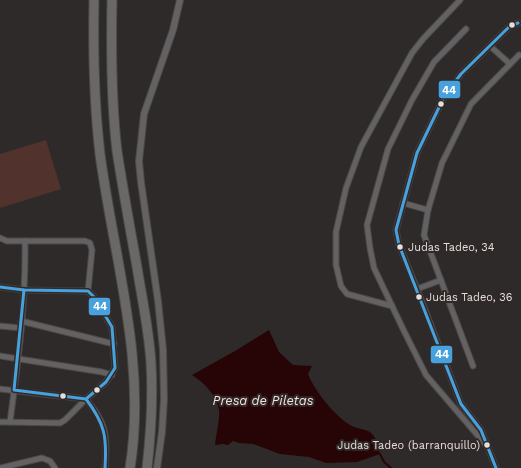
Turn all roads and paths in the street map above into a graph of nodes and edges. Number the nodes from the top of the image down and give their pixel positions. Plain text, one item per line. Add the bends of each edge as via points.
1 (94, 0) edge
2 (112, 0) edge
3 (180, 0) edge
4 (460, 0) edge
5 (518, 23) dead end
6 (466, 29) dead end
7 (490, 46) junction
8 (519, 55) dead end
9 (510, 64) junction
10 (403, 203) junction
11 (428, 210) junction
12 (0, 238) edge
13 (25, 241) junction
14 (441, 280) junction
15 (0, 287) edge
16 (417, 289) junction
17 (24, 290) junction
18 (88, 291) junction
19 (392, 306) junction
20 (21, 321) junction
21 (0, 326) edge
22 (21, 328) junction
23 (114, 344) junction
24 (0, 356) edge
25 (18, 359) junction
26 (473, 366) dead end
27 (112, 375) junction
28 (0, 388) edge
29 (14, 390) junction
30 (86, 399) junction
31 (0, 422) edge
32 (10, 422) junction
33 (486, 446) junction
34 (0, 468) edge
35 (54, 468) edge
36 (105, 468) edge
37 (130, 468) edge
38 (147, 468) edge
39 (157, 468) edge
40 (496, 468) edge

1 - 37 highway via 93,47 99,146 134,365 136,409
2 - 38 highway via 112,90 117,149 151,362 152,408
3 - 39 street via 173,30 144,114 139,161 163,350 164,399
4 - 19 street via 412,53 361,147 346,188 336,232 336,265 341,286 347,294
5 - 7 street via 510,26
6 - 19 street via 434,62 412,100 388,149 375,195 367,225 370,248 374,268
7 - 9 street
7 - 10 street via 461,74 445,95 417,153
8 - 9 street
9 - 11 street via 471,104 442,163
10 - 11 street
10 - 16 street via 396,230 399,245
11 - 14 street via 424,235
12 - 13 street via 7,241
13 - 17 street
13 - 18 street via 90,243 92,250
14 - 16 street
14 - 26 street
15 - 17 street
16 - 33 street via 461,404 481,430
17 - 18 street
17 - 20 street
18 - 23 street via 112,327
19 - 33 street via 426,375
20 - 22 street
20 - 23 street
21 - 22 street
22 - 25 street
23 - 27 street via 115,368
24 - 25 street
25 - 27 street
25 - 29 street
27 - 30 street
28 - 29 street
29 - 30 street
29 - 32 street
30 - 32 street via 60,423
30 - 36 street via 104,429
31 - 32 street
33 - 40 street
34 - 35 street via 42,458 50,461

